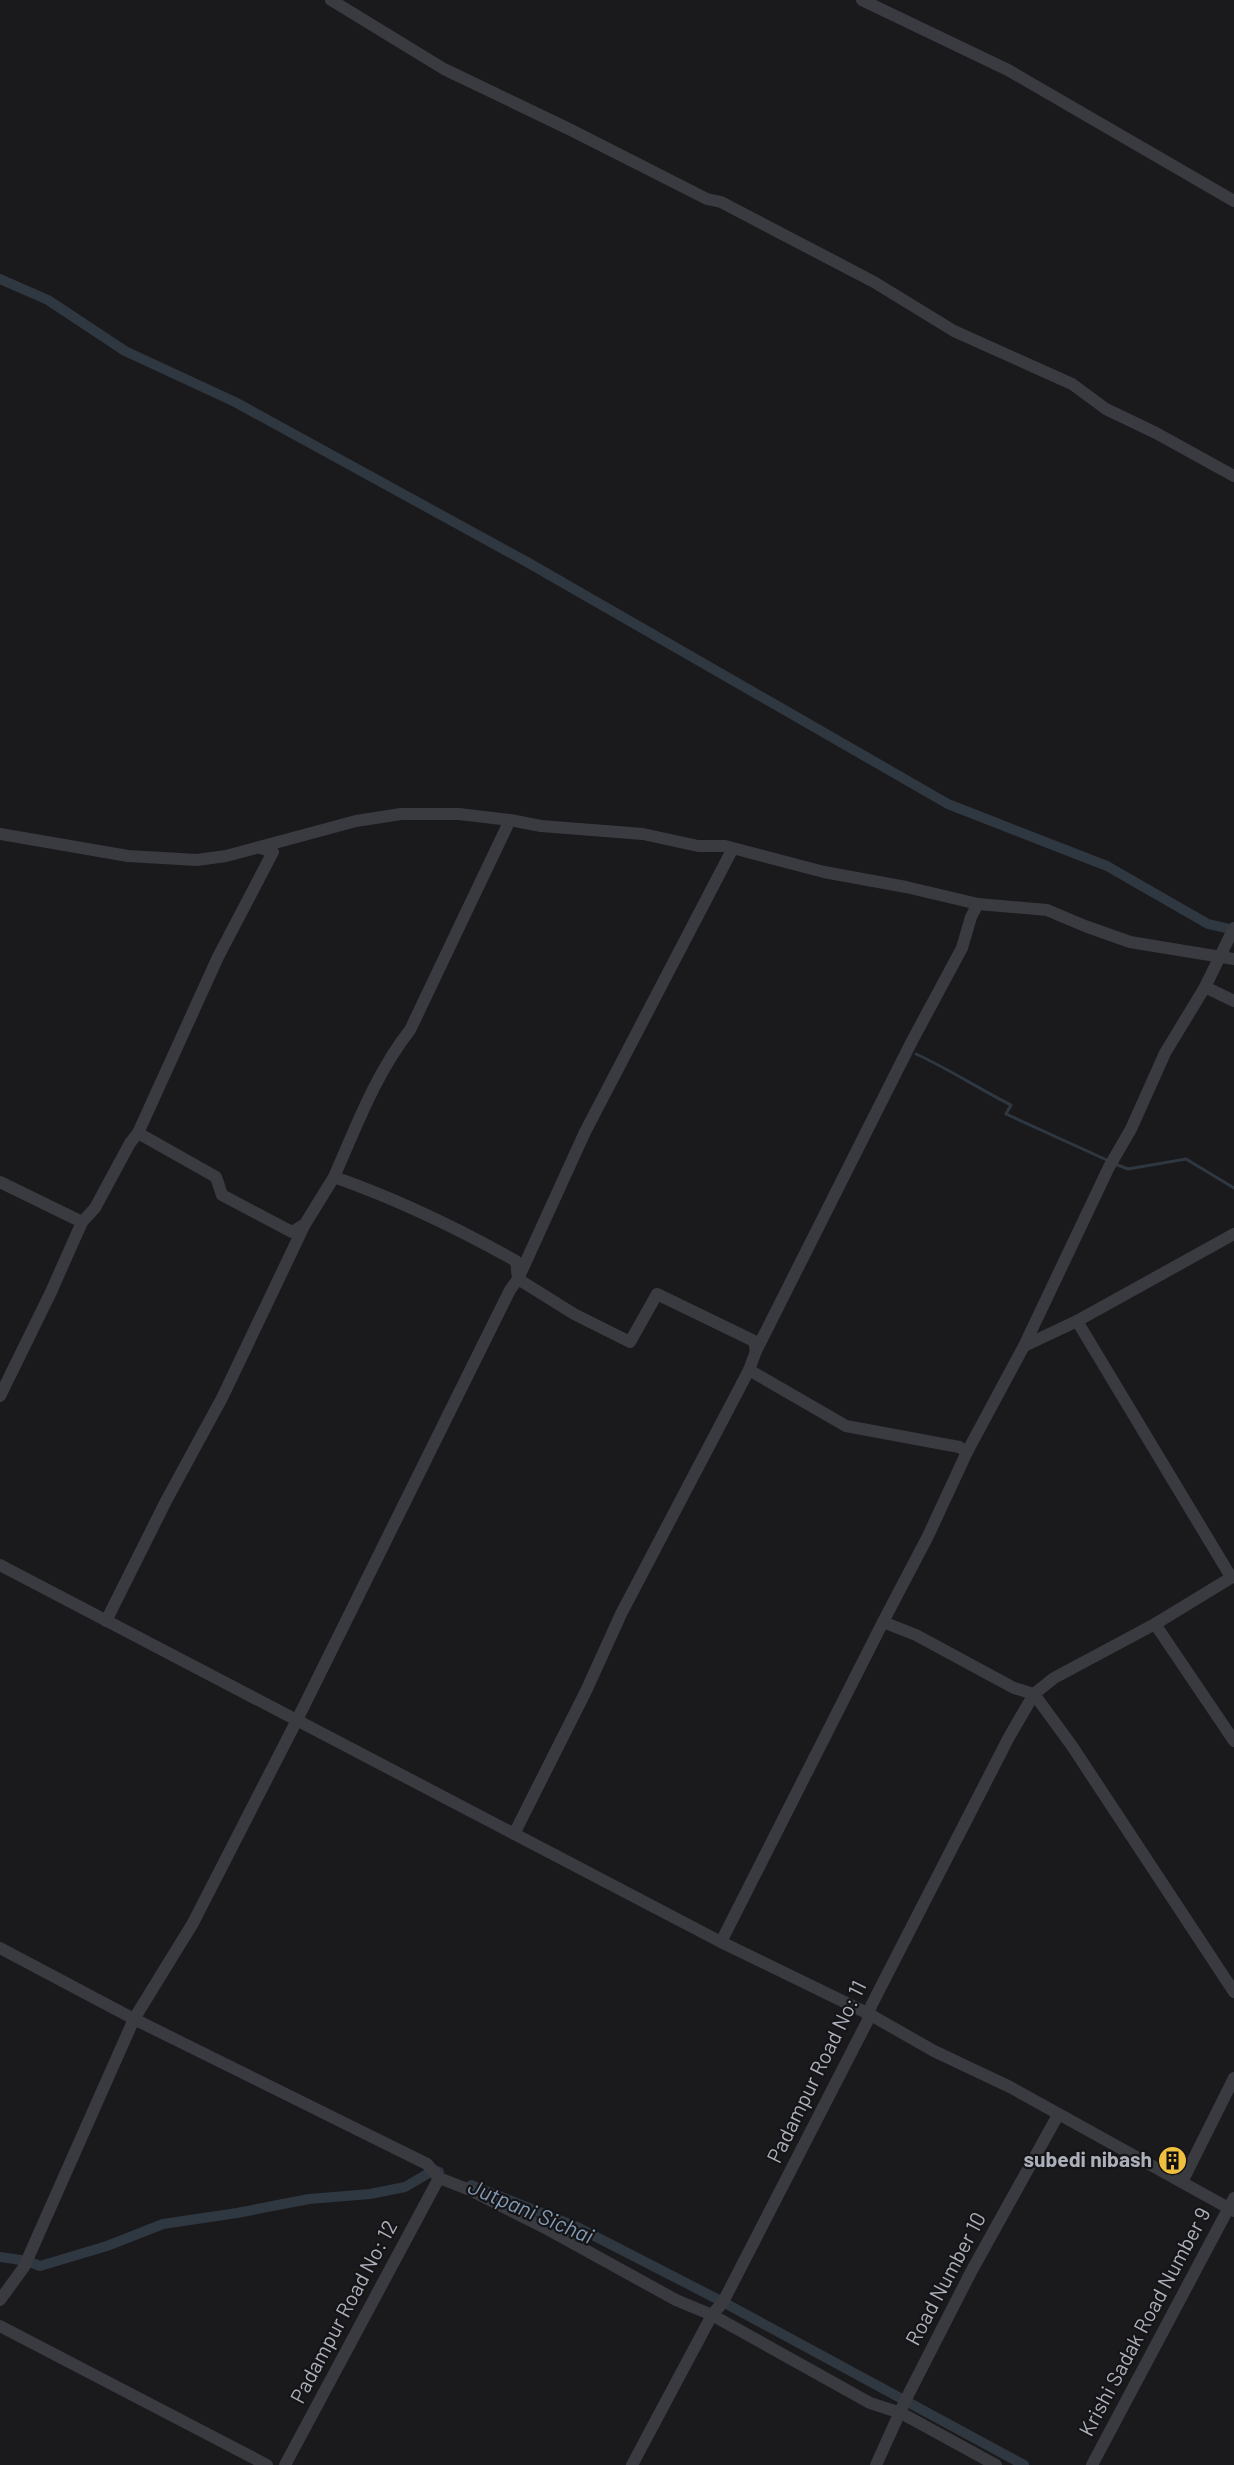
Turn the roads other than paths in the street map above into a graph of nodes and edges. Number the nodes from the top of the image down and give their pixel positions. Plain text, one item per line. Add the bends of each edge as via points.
1 (331, 0) edge
2 (862, 0) edge
3 (1234, 201) edge
4 (1234, 476) edge
5 (510, 820) junction
6 (0, 834) edge
7 (261, 848) junction
8 (732, 850) junction
9 (978, 904) junction
10 (1234, 928) edge
11 (1218, 959) junction
12 (1234, 959) edge
13 (1205, 987) junction
14 (1234, 1000) edge
15 (138, 1133) junction
16 (334, 1177) junction
17 (0, 1182) edge
18 (82, 1222) junction
19 (304, 1224) junction
20 (1234, 1234) edge
21 (518, 1279) junction
22 (1077, 1321) junction
23 (1024, 1346) junction
24 (756, 1351) junction
25 (749, 1370) junction
26 (0, 1396) edge
27 (966, 1452) junction
28 (0, 1565) edge
29 (1232, 1576) edge
30 (106, 1621) junction
31 (883, 1622) junction
32 (1155, 1624) junction
33 (1034, 1694) junction
34 (297, 1720) junction
35 (1234, 1741) edge
36 (514, 1834) junction
37 (721, 1942) junction
38 (0, 1948) edge
39 (1234, 1992) edge
40 (869, 2014) junction
41 (134, 2019) junction
42 (1234, 2078) edge
43 (1058, 2115) junction
44 (438, 2178) junction
45 (1182, 2182) junction
46 (1232, 2205) edge
47 (0, 2300) edge
48 (712, 2315) junction
49 (0, 2326) edge
50 (901, 2413) junction
51 (267, 2465) edge
52 (285, 2465) edge
53 (632, 2465) edge
54 (876, 2465) edge
55 (996, 2465) edge
56 (1092, 2465) edge

1 - 4 street via 444,69 732,208 874,282 936,322 1072,384 1106,409
2 - 3 street via 1008,70
5 - 7 street via 459,814 401,814 356,821
5 - 8 street via 643,834
5 - 16 street via 410,1030 395,1049 358,1121
6 - 7 street via 163,859 197,860
7 - 15 street via 273,852 218,957
8 - 9 street
8 - 21 street via 585,1132
9 - 11 street via 1047,910 1130,942
9 - 24 street via 962,948
10 - 11 street
11 - 12 street
11 - 13 street
13 - 14 street
13 - 23 street via 1165,1053
15 - 18 street via 95,1208
15 - 19 street via 216,1177 222,1195 292,1232
16 - 19 street
16 - 21 street via 508,1256 516,1261
17 - 18 street
18 - 26 street
19 - 30 street via 222,1398
20 - 22 street
21 - 24 street via 574,1314 630,1342 657,1294 754,1341
21 - 34 street
22 - 23 street
22 - 29 street
23 - 27 street
24 - 25 street
25 - 27 street via 846,1426 959,1447
25 - 36 street via 621,1614
27 - 31 street
28 - 30 street
29 - 32 street
30 - 34 street
31 - 33 street via 916,1635 1014,1688
31 - 37 street
32 - 33 street via 1054,1678
32 - 35 street
33 - 39 street
33 - 40 street, Padampur Road No: 11
34 - 36 street
34 - 41 street via 193,1923
36 - 37 street
37 - 40 street
38 - 41 street
40 - 43 street
40 - 48 street, Padampur Road No: 11 via 723,2302
41 - 44 street via 427,2164
41 - 47 street via 27,2261
42 - 45 street
43 - 45 street
43 - 50 street, Road Number 10 via 971,2272
44 - 48 street via 470,2190 676,2300
44 - 52 street, Padampur Road No: 12
45 - 46 street
46 - 56 street, Krishi Sadak Road Number 9
48 - 50 street via 870,2403
48 - 53 street, Padampur Road No: 11
49 - 51 street
50 - 54 street, Road Number 10
50 - 55 street

